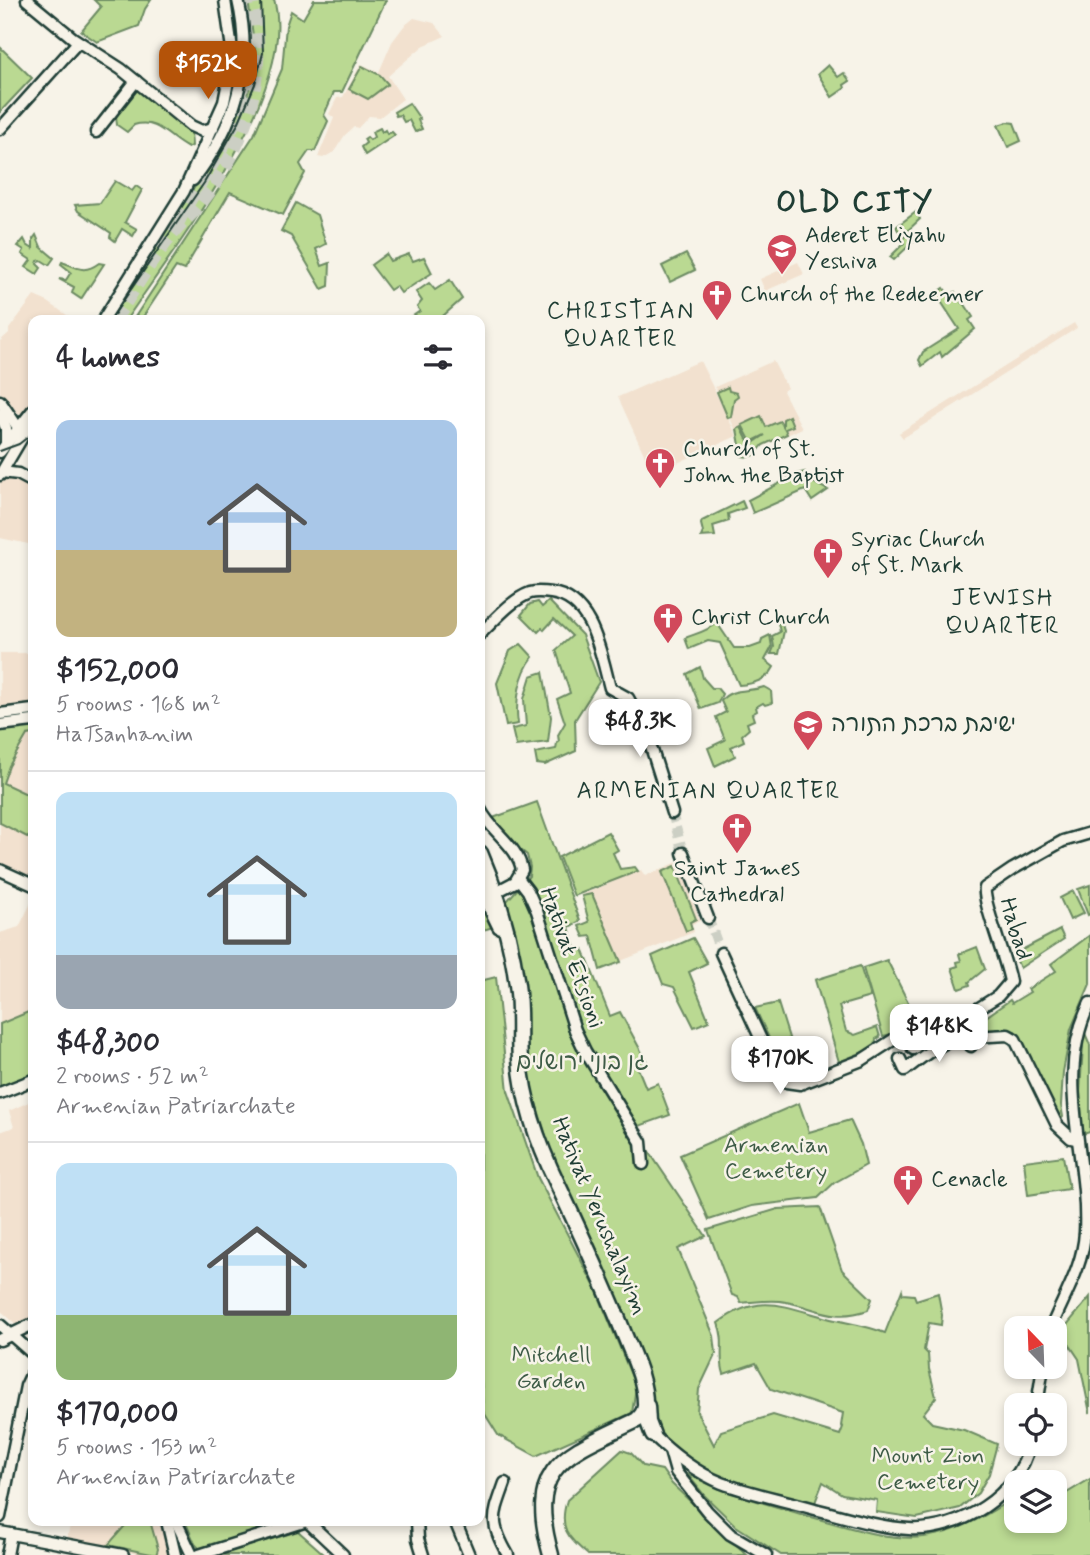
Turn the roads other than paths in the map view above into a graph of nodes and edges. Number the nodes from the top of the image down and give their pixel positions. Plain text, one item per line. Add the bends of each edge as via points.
1 (27, 0) edge
2 (225, 0) edge
3 (238, 0) edge
4 (78, 42) junction
5 (136, 81) junction
6 (213, 128) junction
7 (0, 130) edge
8 (96, 132) dead end
9 (184, 191) junction
10 (106, 315) edge
11 (0, 401) edge
12 (0, 414) edge
13 (28, 417) edge
14 (28, 425) edge
15 (19, 429) junction
16 (8, 447) edge
17 (1, 474) edge
18 (28, 479) edge
19 (485, 630) edge
20 (28, 711) edge
21 (0, 714) edge
22 (28, 722) edge
23 (0, 725) edge
24 (671, 813) tunnel mouth
25 (485, 817) edge
26 (1090, 832) edge
27 (683, 853) tunnel mouth
28 (0, 870) edge
29 (518, 878) junction
30 (28, 883) edge
31 (487, 891) edge
32 (708, 918) tunnel mouth
33 (721, 953) tunnel mouth
34 (1090, 1003) edge
35 (924, 1035) junction
36 (914, 1049) tunnel mouth
37 (900, 1059) dead end
38 (28, 1082) edge
39 (0, 1093) edge
40 (1076, 1139) junction
41 (643, 1164) dead end
42 (1056, 1316) edge
43 (0, 1325) edge
44 (28, 1326) edge
45 (11, 1334) junction
46 (0, 1340) edge
47 (28, 1349) edge
48 (28, 1382) edge
49 (644, 1397) junction
50 (637, 1420) junction
51 (653, 1435) junction
52 (670, 1451) junction
53 (1027, 1456) edge
54 (505, 1483) dead end
55 (0, 1517) edge
56 (168, 1526) edge
57 (178, 1526) edge
58 (291, 1526) edge
59 (312, 1526) edge
60 (417, 1526) edge
61 (457, 1526) edge
62 (4, 1532) edge
63 (7, 1555) edge
64 (122, 1555) edge
65 (175, 1555) edge
66 (192, 1555) edge
67 (199, 1555) edge
68 (342, 1555) edge
69 (423, 1555) edge
70 (469, 1555) edge
71 (508, 1555) edge
72 (551, 1555) edge
73 (766, 1555) edge

1 - 4 street
2 - 6 street via 233,56
3 - 9 street via 244,54 236,105 220,140
4 - 5 street
4 - 7 street
5 - 6 street via 196,129
5 - 8 street
6 - 9 street
9 - 10 street
11 - 15 street
12 - 16 street
13 - 15 street
14 - 16 street
15 - 16 street
16 - 17 street
17 - 18 street
19 - 24 street via 531,593 567,597 594,632 610,688 628,698 646,731
20 - 21 street
22 - 23 street
25 - 29 street, Hativat Etsioni via 516,853 522,870
26 - 35 street, Habad via 1063,841 985,888 1010,982 998,996 952,1026
27 - 32 street
28 - 30 street
29 - 31 street
29 - 41 street, Hativat Etsioni via 537,911 575,1030 641,1142
31 - 49 highway, Hativat Yerushalayim via 508,943 518,988 520,1060 530,1108 550,1167 622,1328
33 - 35 street via 776,1074 786,1082 800,1084 862,1060 896,1038
34 - 40 street via 1073,1063
35 - 36 street
37 - 40 street via 905,1070 954,1038 970,1042 1008,1035 1015,1039 1057,1125
38 - 39 street
40 - 42 street via 1085,1233 1077,1272
43 - 45 street
44 - 45 street
45 - 46 street
45 - 47 street
48 - 55 street
49 - 50 highway via 645,1409
49 - 51 highway, Hativat Yerushalayim
50 - 51 street
50 - 72 highway via 577,1449 552,1471 543,1506
51 - 52 street
52 - 53 street via 735,1488 909,1529 952,1522 992,1501 1016,1478
52 - 73 street via 676,1472 706,1511 730,1534
54 - 71 street via 493,1517
56 - 65 street
57 - 66 street
58 - 67 street
59 - 68 street
60 - 69 street
61 - 70 street
62 - 63 street
62 - 64 street

